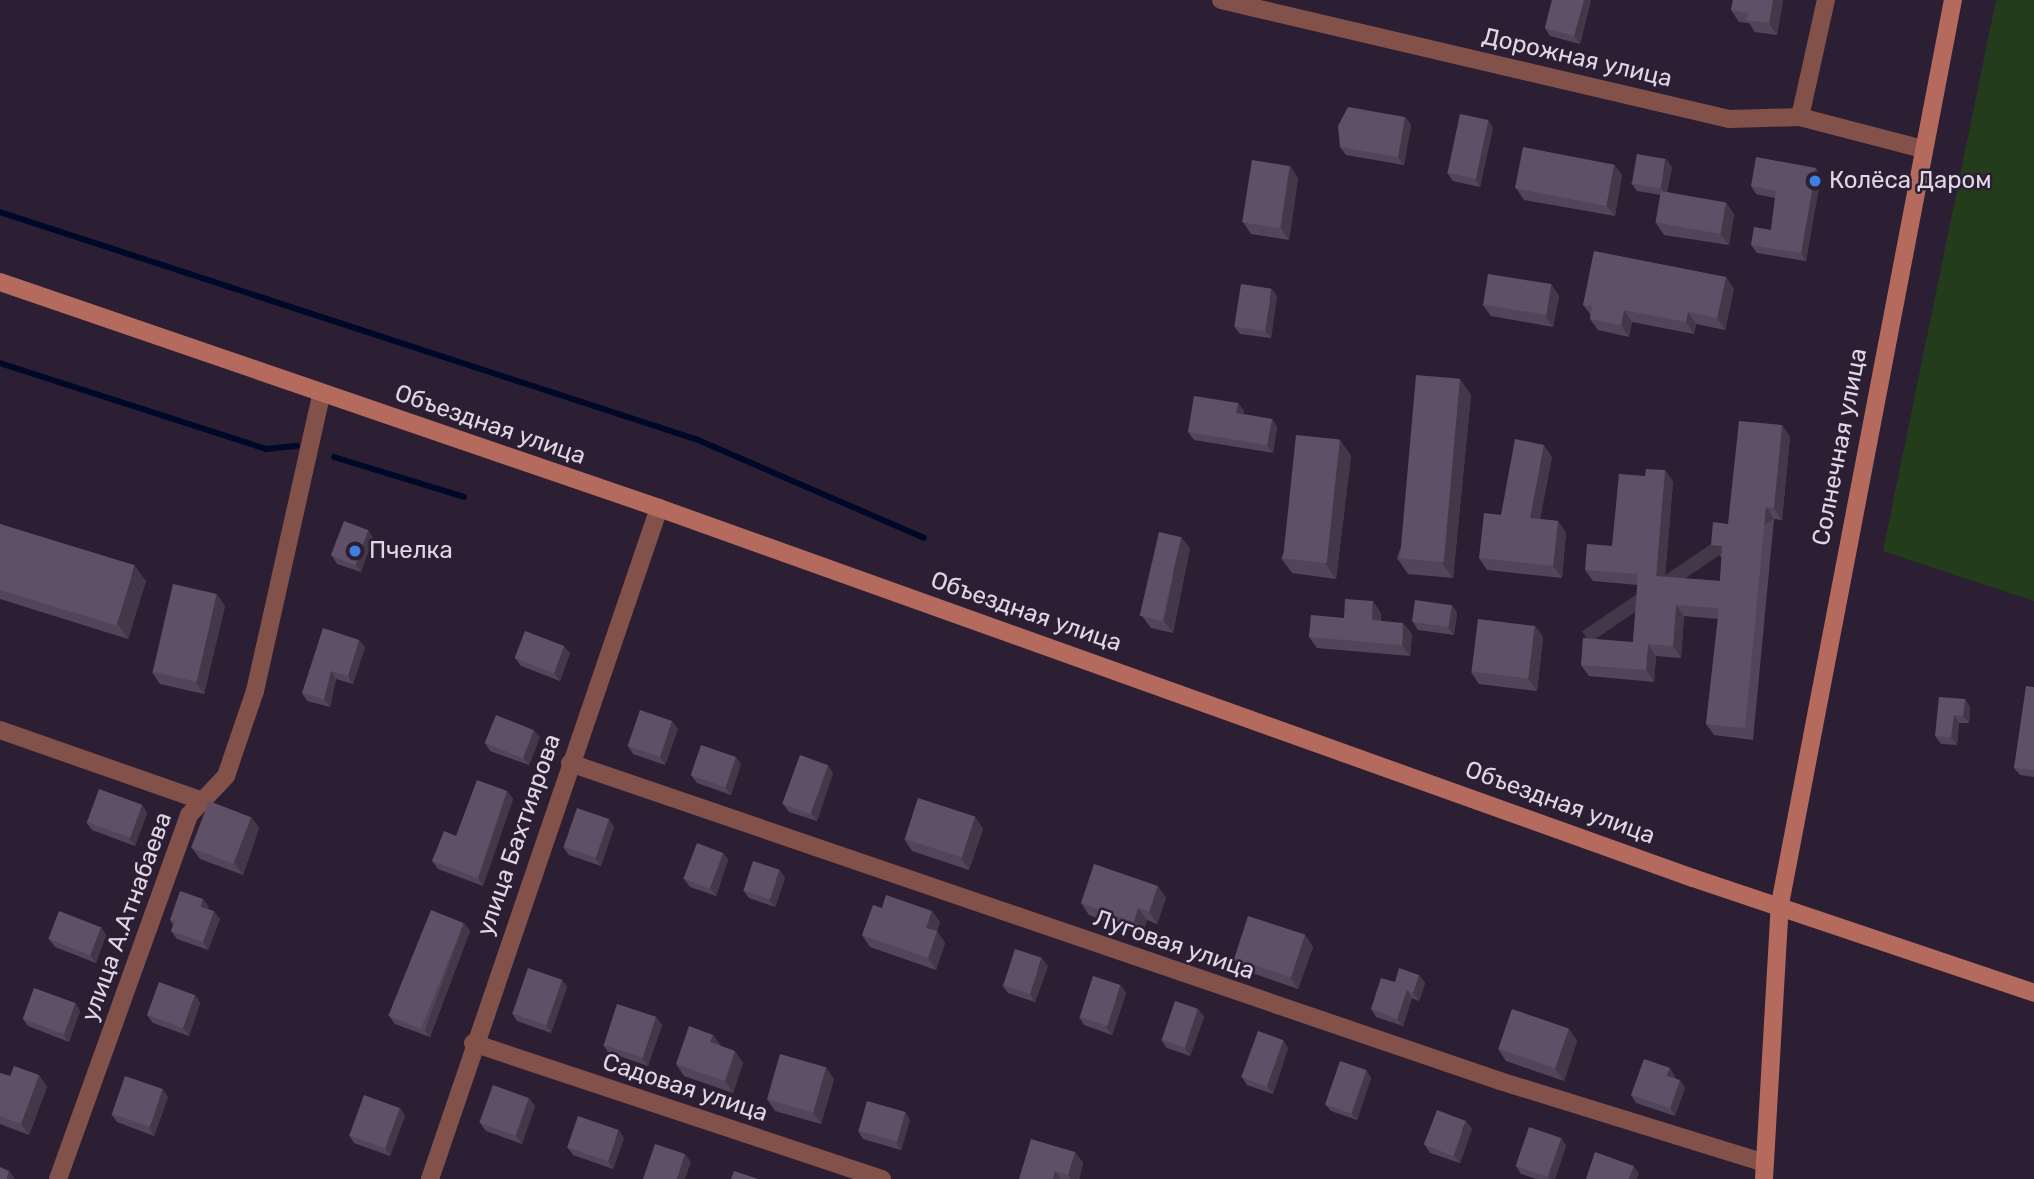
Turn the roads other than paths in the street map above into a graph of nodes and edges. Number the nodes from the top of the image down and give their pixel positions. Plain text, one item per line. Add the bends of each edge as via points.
1 (1221, 0) edge
2 (1826, 0) edge
3 (1953, 0) edge
4 (1800, 117) junction
5 (1923, 149) junction
6 (0, 282) edge
7 (321, 395) junction
8 (659, 508) junction
9 (0, 730) edge
10 (570, 763) junction
11 (203, 801) junction
12 (1780, 904) junction
13 (2034, 993) edge
14 (473, 1043) junction
15 (1765, 1171) edge
16 (58, 1179) edge
17 (430, 1179) edge
18 (883, 1179) edge

1 - 4 street, Дорожная улица via 1729,119
2 - 4 street
3 - 5 main road, Солнечная улица
4 - 5 street, Дорожная улица
5 - 12 main road, Солнечная улица
6 - 7 main road, Объездная улица
7 - 8 main road, Объездная улица
7 - 11 street, улица А.Атнабаева via 255,691 226,776
8 - 10 street, улица Бахтиярова
8 - 12 main road, Объездная улица via 1693,878
9 - 11 street
10 - 14 street, улица Бахтиярова
10 - 15 street, Луговая улица
11 - 16 street, улица А.Атнабаева via 189,815
12 - 13 main road, Объездная улица
12 - 15 main road, Солнечная улица
14 - 17 street, улица Бахтиярова
14 - 18 street, Садовая улица

